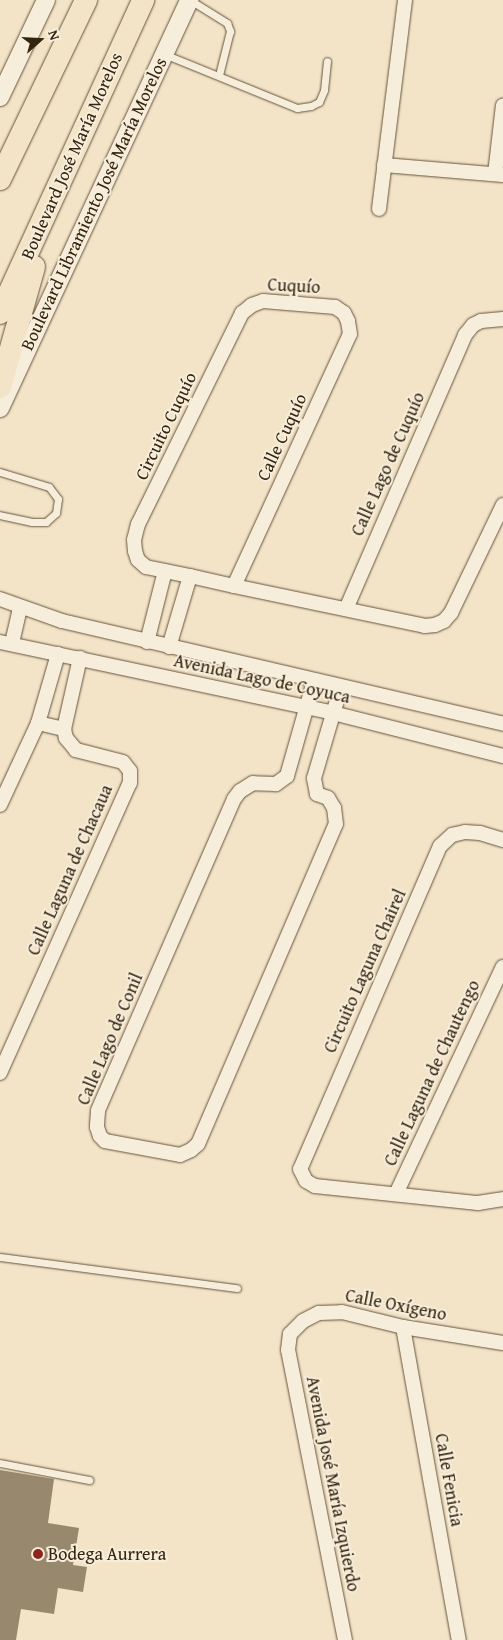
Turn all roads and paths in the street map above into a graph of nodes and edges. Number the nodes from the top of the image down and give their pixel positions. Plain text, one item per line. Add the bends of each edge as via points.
1 (46, 0) edge
2 (86, 0) edge
3 (143, 0) edge
4 (189, 0) edge
5 (405, 0) edge
6 (164, 54) junction
7 (327, 60) dead end
8 (219, 74) junction
9 (0, 97) edge
10 (503, 105) edge
11 (6, 160) edge
12 (384, 165) junction
13 (499, 175) edge
14 (0, 179) edge
15 (51, 206) junction
16 (379, 209) dead end
17 (252, 305) joint
18 (334, 307) joint
19 (0, 313) edge
20 (503, 319) edge
21 (0, 387) edge
22 (0, 408) edge
23 (0, 472) edge
24 (503, 504) edge
25 (0, 515) edge
26 (165, 571) junction
27 (190, 576) junction
28 (234, 586) junction
29 (0, 599) edge
30 (20, 608) junction
31 (346, 609) junction
32 (6, 642) edge
33 (147, 642) junction
34 (169, 647) junction
35 (58, 654) junction
36 (80, 658) junction
37 (314, 680) junction
38 (341, 687) junction
39 (306, 707) junction
40 (333, 713) junction
41 (38, 723) junction
42 (503, 724) edge
43 (64, 729) junction
44 (503, 756) edge
45 (0, 805) edge
46 (503, 840) edge
47 (503, 967) edge
48 (0, 1073) edge
49 (396, 1194) junction
50 (503, 1199) edge
51 (0, 1257) edge
52 (237, 1288) dead end
53 (403, 1326) junction
54 (290, 1334) joint
55 (503, 1343) edge
56 (0, 1462) edge
57 (89, 1480) dead end
58 (345, 1640) edge
59 (458, 1640) edge

1 - 9 street
2 - 11 main road
3 - 15 main road, Boulevard José María Morelos
4 - 6 street, Boulevard Libramiento José María Morelos
4 - 8 lane via 227,23 230,32
5 - 12 street
6 - 8 lane
6 - 22 street, Boulevard Libramiento José María Morelos
7 - 8 lane via 324,90 319,102 297,108
10 - 13 street
11 - 14 main road
12 - 13 street
12 - 16 street
15 - 19 main road, Boulevard José María Morelos
15 - 21 main road
17 - 18 street, Cuquío via 262,301
17 - 26 street, Circuito Cuquío via 242,313 138,524 134,540 138,560 146,567
18 - 28 street, Calle Cuquío via 344,313 350,334
20 - 31 street, Calle Lago de Cuquío via 481,321 465,335
23 - 25 lane via 49,487 58,499 56,513 46,522
24 - 31 street via 451,613 444,621 425,626
26 - 27 street
26 - 33 street
27 - 28 street
27 - 34 street
28 - 31 street
29 - 30 street, Avenida Lago de Coyuca
30 - 32 street, Avenida Lago de Coyuca
30 - 33 street, Avenida Lago de Coyuca
32 - 35 street, Avenida Lago de Coyuca
33 - 34 street, Avenida Lago de Coyuca
34 - 37 street, Avenida Lago de Coyuca
35 - 36 street, Avenida Lago de Coyuca
35 - 41 street
36 - 39 street, Avenida Lago de Coyuca
36 - 43 street
37 - 38 street, Avenida Lago de Coyuca
37 - 39 street, Calle Lago de Conil
38 - 40 street, Calle Lago de Conil
38 - 42 street, Avenida Lago de Coyuca
39 - 40 street, Avenida Lago de Coyuca
39 - 40 street, Calle Lago de Conil via 288,776 276,784 253,782 234,799 98,1111 97,1127 105,1141 180,1155 198,1144 336,824 334,808 328,798 317,794 314,778
40 - 44 street, Avenida Lago de Coyuca
41 - 43 street
41 - 45 street
43 - 48 street, Calle Laguna de Chacaua via 66,738 76,750 123,762 130,771 130,783
46 - 49 street, Circuito Laguna Chairel via 465,832 452,836 440,846 301,1164 302,1175 315,1186
47 - 49 street, Calle Laguna de Chautengo
49 - 50 street via 478,1203
51 - 52 lane
53 - 54 street, Calle Oxígeno via 342,1312 319,1313 303,1321
53 - 55 street, Calle Oxígeno
53 - 59 street, Calle Fenicia
54 - 58 street, Avenida José María Izquierdo via 288,1350
56 - 57 lane

